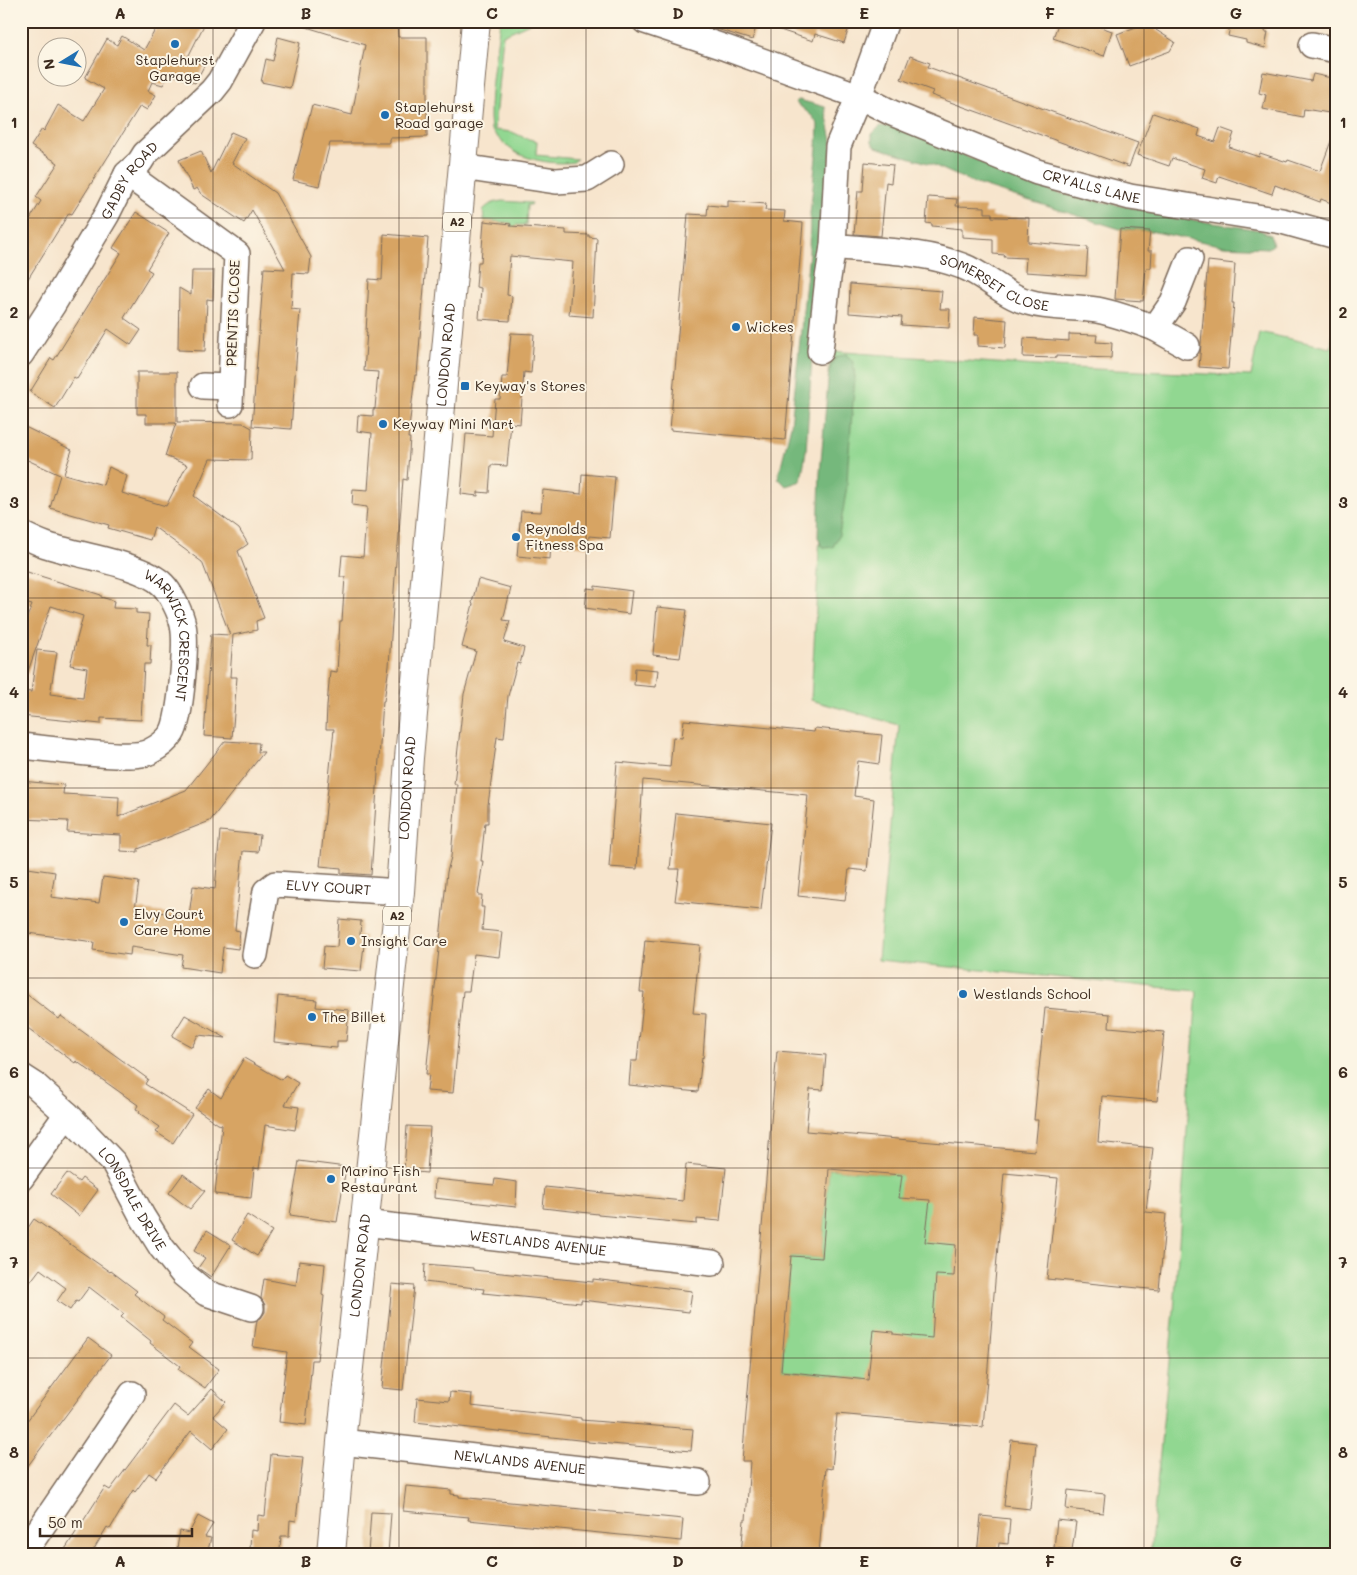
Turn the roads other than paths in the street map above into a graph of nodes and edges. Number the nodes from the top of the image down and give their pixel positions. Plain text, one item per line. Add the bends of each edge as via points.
1 (254, 21) edge
2 (476, 21) edge
3 (645, 21) edge
4 (886, 21) edge
5 (852, 94) junction
6 (611, 164) dead end
7 (462, 167) junction
8 (127, 174) junction
9 (1336, 236) edge
10 (834, 246) junction
11 (1190, 259) dead end
12 (1155, 328) junction
13 (1187, 346) dead end
14 (820, 351) dead end
15 (21, 354) edge
16 (203, 386) dead end
17 (21, 534) edge
18 (21, 746) edge
19 (400, 892) junction
20 (255, 955) dead end
21 (21, 1076) edge
22 (67, 1114) junction
23 (21, 1178) edge
24 (364, 1223) junction
25 (712, 1263) dead end
26 (251, 1308) dead end
27 (132, 1394) dead end
28 (341, 1442) junction
29 (698, 1482) dead end
30 (23, 1554) edge
31 (331, 1554) edge

1 - 8 street, GADBY ROAD via 212,91
2 - 7 main road, LONDON ROAD / A2
3 - 5 street, CRYALLS LANE
4 - 5 street
5 - 9 street, CRYALLS LANE via 1037,172 1130,197 1282,221
5 - 10 street via 838,146
6 - 7 street via 587,178 556,181
7 - 19 main road, LONDON ROAD / A2
8 - 15 street, GADBY ROAD via 102,222
8 - 16 street, PRENTIS CLOSE via 238,254 230,395
10 - 12 street, SOMERSET CLOSE via 925,255 964,266 1026,302 1095,310
10 - 14 street
11 - 12 street via 1173,302
12 - 13 street, SOMERSET CLOSE
17 - 18 street, WARWICK CRESCENT via 46,545 140,570 163,584 178,610 185,640 173,732 147,754 125,756
19 - 20 street, ELVY COURT via 275,884 266,890
19 - 24 main road, LONDON ROAD / A2
21 - 22 street, LONSDALE DRIVE
22 - 23 street
22 - 26 street, LONSDALE DRIVE via 114,1162 142,1216 183,1274 206,1293
24 - 25 street, WESTLANDS AVENUE
24 - 28 main road, LONDON ROAD / A2
27 - 30 street
28 - 29 street, NEWLANDS AVENUE
28 - 31 main road, LONDON ROAD / A2

